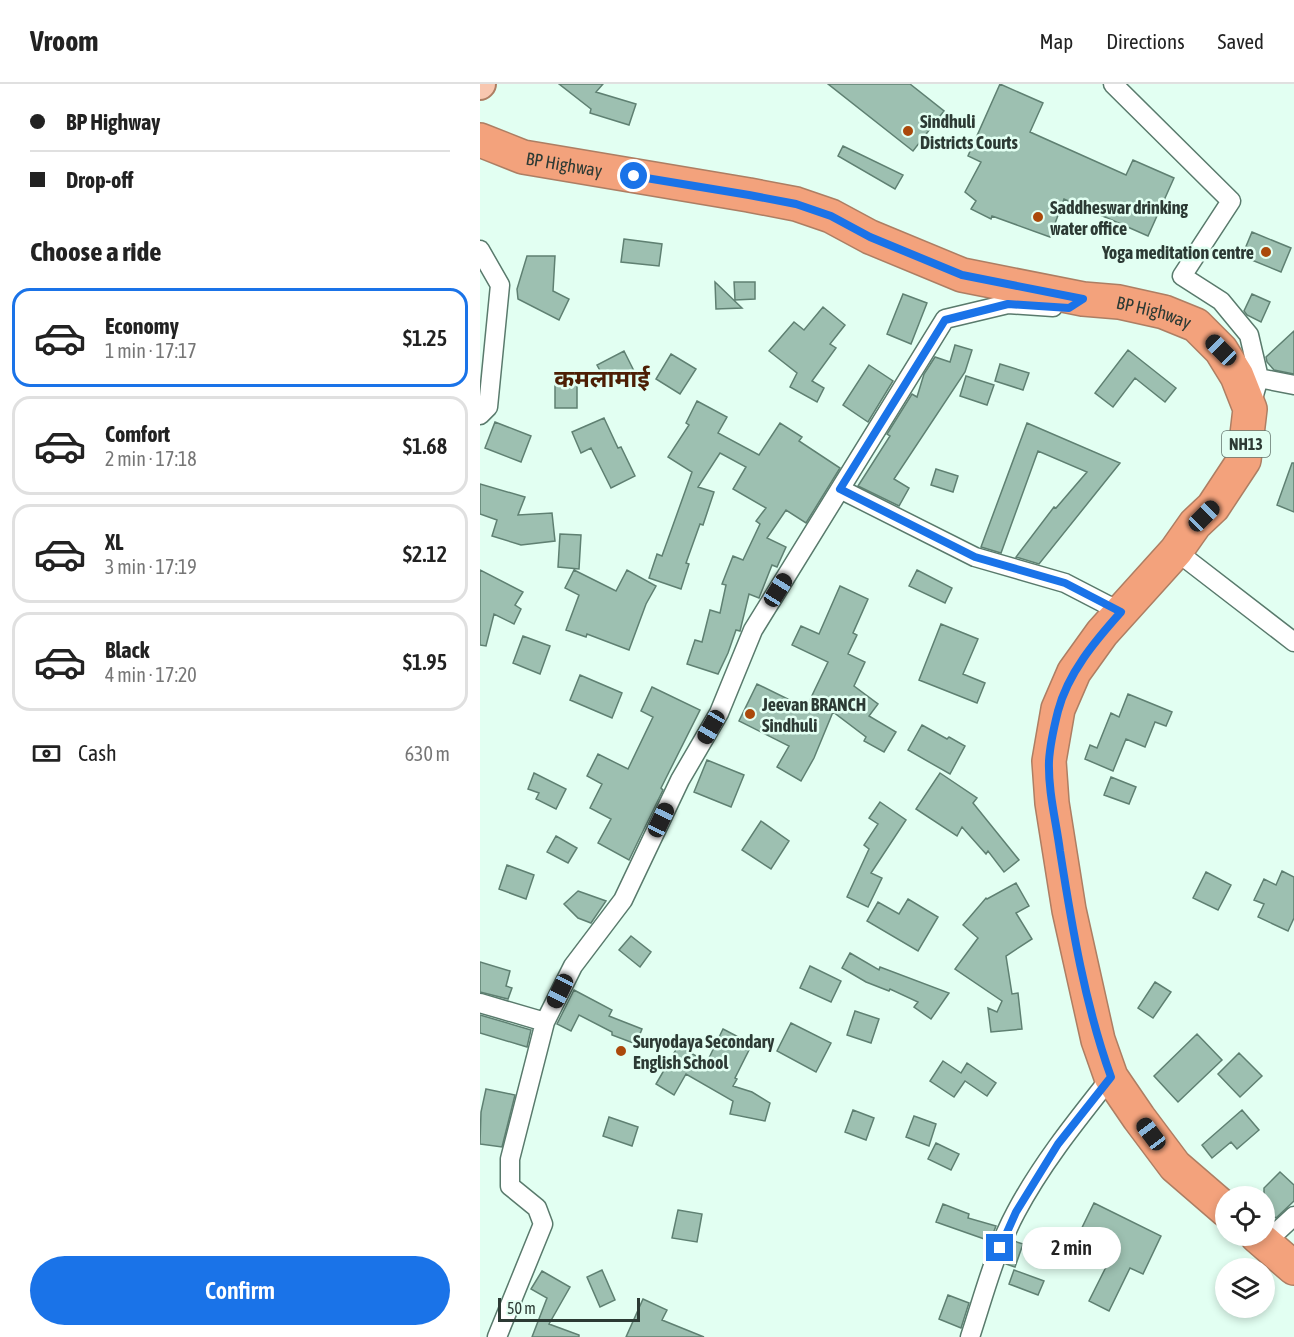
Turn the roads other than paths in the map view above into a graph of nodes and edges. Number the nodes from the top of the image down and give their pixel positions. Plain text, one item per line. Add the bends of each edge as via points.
1 (1113, 84) edge
2 (480, 140) edge
3 (480, 250) edge
4 (1083, 299) junction
5 (1294, 385) edge
6 (1254, 394) junction
7 (480, 414) edge
8 (840, 489) junction
9 (1176, 551) junction
10 (1121, 612) junction
11 (1294, 642) edge
12 (480, 1003) edge
13 (545, 1022) junction
14 (1111, 1077) junction
15 (1215, 1201) edge
16 (1294, 1216) edge
17 (1275, 1229) edge
18 (1269, 1246) edge
19 (1294, 1268) edge
20 (497, 1337) edge
21 (970, 1337) edge

1 - 6 street via 1231,201 1182,276 1221,301 1249,335
2 - 4 highway, BP Highway / NH13 via 524,157 796,204 962,275
3 - 7 street via 500,285 488,407
4 - 6 highway, BP Highway / NH13 via 1164,312 1196,325 1221,350
4 - 8 street via 1069,308 1008,304 945,320
5 - 6 street
6 - 9 highway, BP Highway / NH13 via 1244,460 1213,507
8 - 10 street via 975,557 1065,583
8 - 13 street via 753,630 719,713 680,780 622,900 573,966
9 - 10 highway, BP Highway / NH13
9 - 11 street
10 - 14 highway, BP Highway / NH13 via 1074,672 1058,710 1049,761 1069,910 1098,1040
12 - 13 street
13 - 20 street via 510,1160 510,1186 537,1208 543,1224
14 - 15 highway, BP Highway / NH13 via 1175,1166
14 - 21 street via 1058,1144 1016,1212
16 - 17 street
18 - 19 highway

